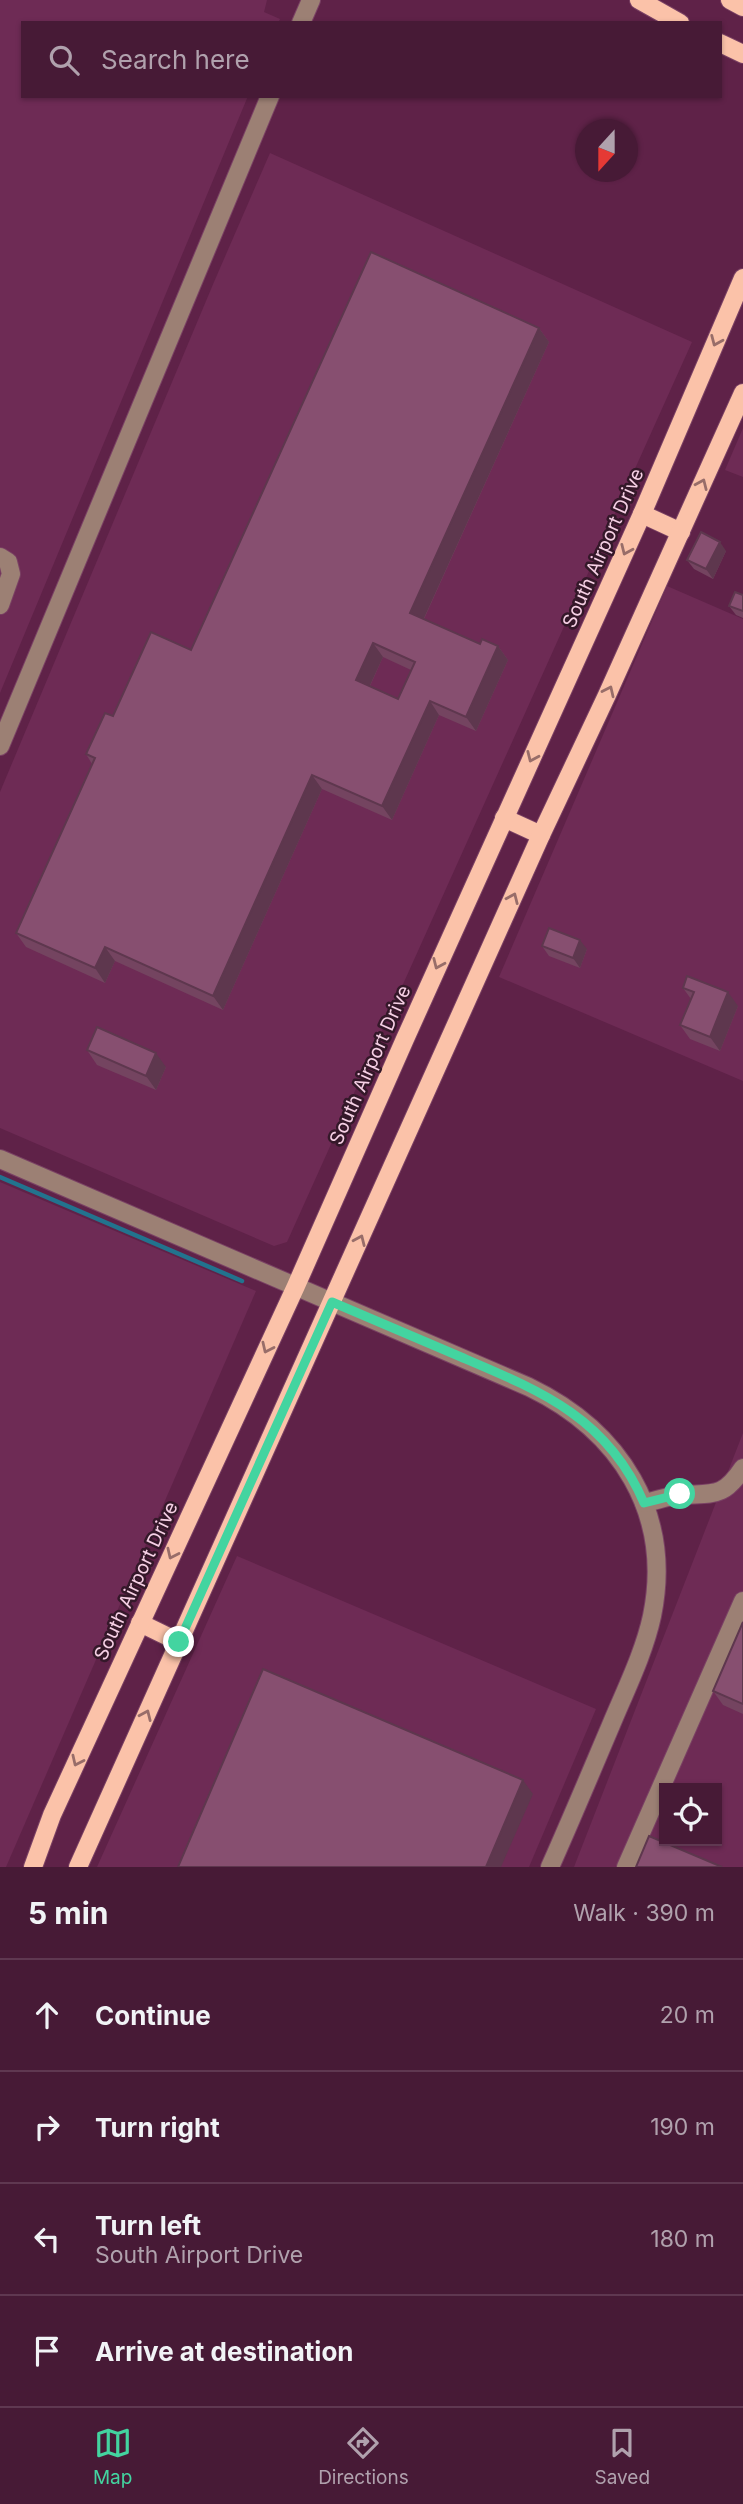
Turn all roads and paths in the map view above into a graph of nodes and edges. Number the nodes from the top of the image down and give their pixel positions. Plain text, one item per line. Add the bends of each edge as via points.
1 (311, 0) edge
2 (639, 0) edge
3 (730, 0) edge
4 (743, 7) edge
5 (302, 21) edge
6 (676, 21) edge
7 (722, 44) edge
8 (743, 54) edge
9 (269, 98) edge
10 (743, 278) edge
11 (743, 393) edge
12 (642, 514) junction
13 (681, 532) junction
14 (0, 556) edge
15 (0, 605) edge
16 (0, 746) edge
17 (504, 818) junction
18 (541, 835) junction
19 (0, 1159) edge
20 (296, 1286) junction
21 (332, 1302) junction
22 (743, 1468) edge
23 (644, 1503) junction
24 (743, 1601) edge
25 (140, 1623) junction
26 (179, 1642) junction
27 (33, 1867) edge
28 (78, 1867) edge
29 (550, 1867) edge
30 (626, 1867) edge

1 - 5 street
2 - 6 main road
3 - 4 main road
7 - 8 main road
9 - 16 street
10 -> 12 main road, South Airport Drive
13 -> 11 main road
12 - 13 main road
12 -> 17 main road, South Airport Drive
18 -> 13 main road
14 - 15 street via 12,574
17 - 18 main road
17 -> 20 main road, South Airport Drive
21 -> 18 main road
19 - 20 street
20 - 21 street
20 -> 25 main road, South Airport Drive
21 - 23 street via 559,1402 616,1453
21 - 26 main road
22 - 23 street via 735,1480 707,1496 680,1494
23 - 29 street via 656,1560 652,1616
24 - 30 street
25 - 26 main road
25 -> 27 main road, South Airport Drive
28 -> 26 main road

